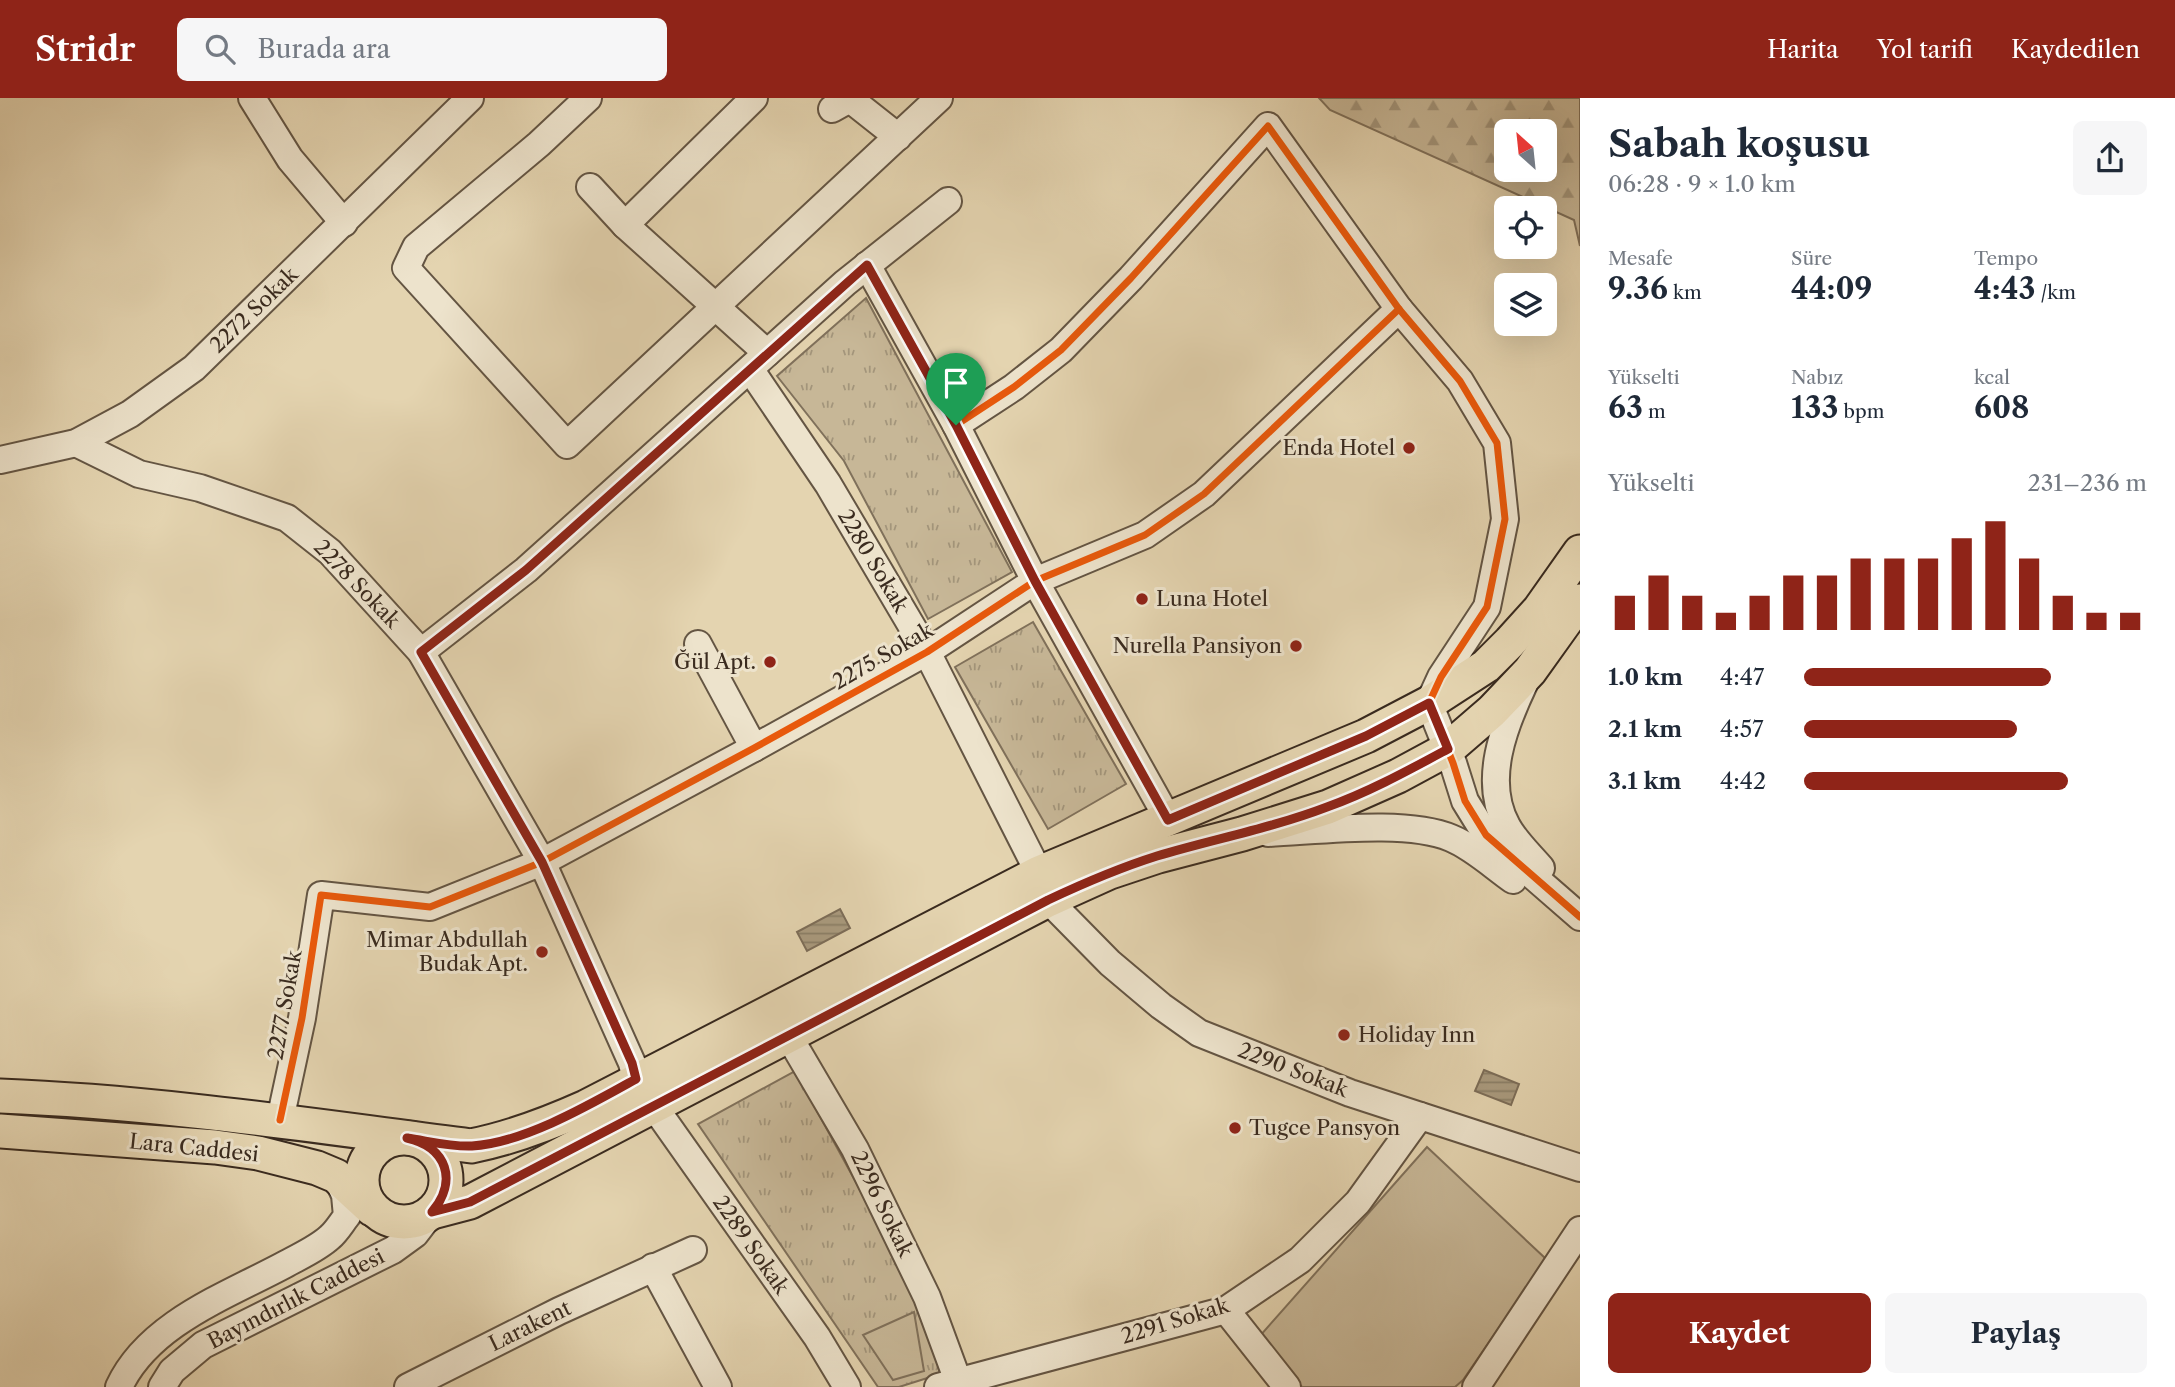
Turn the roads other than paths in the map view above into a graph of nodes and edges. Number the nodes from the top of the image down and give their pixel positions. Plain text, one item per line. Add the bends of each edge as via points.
1 (252, 98) edge
2 (470, 98) edge
3 (588, 98) edge
4 (754, 98) edge
5 (939, 98) edge
6 (832, 109) dead end
7 (898, 137) junction
8 (590, 187) dead end
9 (948, 201) dead end
10 (344, 223) junction
11 (625, 225) junction
12 (867, 265) junction
13 (716, 307) junction
14 (1399, 309) junction
15 (758, 361) junction
16 (956, 425) junction
17 (76, 443) junction
18 (0, 460) edge
19 (1580, 552) edge
20 (1035, 581) junction
21 (1580, 601) edge
22 (698, 644) dead end
23 (421, 652) junction
24 (927, 652) junction
25 (1530, 671) junction
26 (1429, 703) junction
27 (754, 748) junction
28 (1448, 749) junction
29 (1168, 820) junction
30 (1242, 834) junction
31 (542, 862) junction
32 (1043, 886) junction
33 (321, 895) joint
34 (1580, 917) edge
35 (788, 1035) junction
36 (645, 1092) junction
37 (0, 1096) edge
38 (1420, 1116) junction
39 (280, 1121) junction
40 (0, 1131) edge
41 (407, 1138) junction
42 (1580, 1168) edge
43 (354, 1193) junction
44 (424, 1223) junction
45 (1580, 1230) edge
46 (693, 1250) dead end
47 (653, 1267) junction
48 (1226, 1310) junction
49 (948, 1384) edge
50 (119, 1387) edge
51 (162, 1387) edge
52 (408, 1387) edge
53 (718, 1387) edge
54 (847, 1387) edge
55 (1287, 1387) edge
56 (1476, 1387) edge

1 - 10 street via 290,159
2 - 10 street, 2272 Sokak
3 - 13 street via 416,247 406,268 567,445
4 - 11 street
5 - 7 street
6 - 7 street via 850,99
7 - 13 street
8 - 11 street, 2280 Sokak
9 - 12 street
10 - 17 street, 2272 Sokak via 194,369 130,414
11 - 13 street, 2280 Sokak
12 - 15 street
12 - 16 street
13 - 15 street, 2280 Sokak
14 - 16 street via 1268,126 1061,350
14 - 20 street, 2275 Sokak via 1203,494 1145,535
14 - 26 street via 1460,381 1497,443 1505,519 1487,607
15 - 23 street via 526,570
15 - 24 street, 2280 Sokak
16 - 20 street
17 - 18 street, 2272 Sokak
17 - 23 street, 2278 Sokak via 139,474 200,488 287,518 330,552
19 - 26 main road via 1510,642 1486,666
20 - 24 street, 2275 Sokak
20 - 29 street
21 - 25 main road
22 - 27 street
23 - 31 street, 2278 Sokak
24 - 27 street, 2275 Sokak
24 - 32 street, 2280 Sokak
25 - 28 main road
25 - 34 street via 1497,757 1496,798 1507,826
26 - 28 street
26 - 29 main road via 1366,736
27 - 31 street, 2275 Sokak
28 - 30 main road via 1328,807
28 - 34 street via 1465,801 1486,835
29 - 32 main road
30 - 32 main road
30 - 34 street via 1424,830 1451,838 1521,885
31 - 33 street, 2275 Sokak via 430,907
31 - 36 street, 2278 Sokak
32 - 35 main road
32 - 36 main road
32 - 38 street, 2290 Sokak via 1110,963 1199,1033
33 - 39 street, 2277 Sokak
35 - 36 main road
35 - 49 street, 2296 Sokak via 855,1149 927,1297
36 - 41 main road via 471,1146
36 - 44 main road via 470,1202
36 - 54 street, 2289 Sokak
37 - 39 main road via 88,1099
38 - 42 street, 2290 Sokak
38 - 48 street, 2291 Sokak via 1358,1202 1300,1260
39 - 41 main road
40 - 43 main road, Lara Caddesi via 258,1153 317,1168
41 - 43 main road via 392,1139 369,1156
41 - 44 main road via 433,1149 446,1174 441,1201
43 - 44 main road via 385,1219
43 - 50 street, Bayındırlık Caddesi via 331,1236 158,1336 137,1357
44 - 51 street, Bayındırlık Caddesi via 393,1250 203,1345 172,1371
45 - 56 street
46 - 47 street, Larakent
47 - 52 street, Larakent
47 - 53 street
48 - 49 street, 2291 Sokak
48 - 55 street

